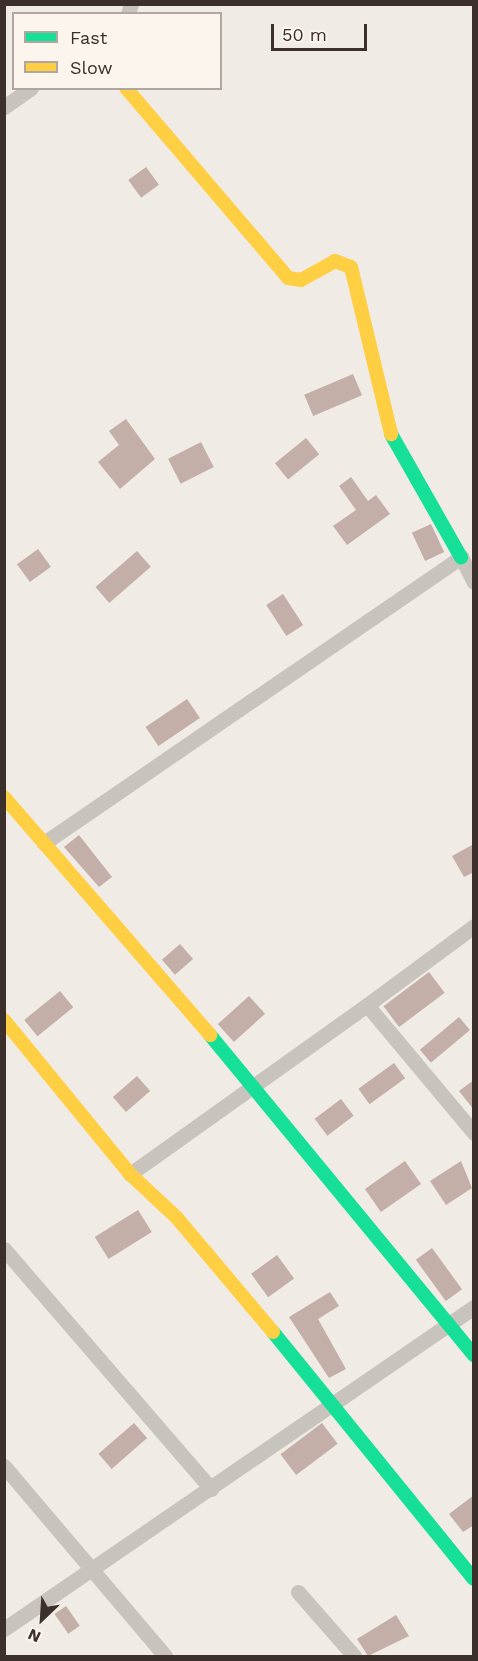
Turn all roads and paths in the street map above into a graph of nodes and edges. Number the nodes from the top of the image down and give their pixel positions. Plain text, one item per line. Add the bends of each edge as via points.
1 (28, 90) edge
2 (128, 90) edge
3 (4, 107) edge
4 (461, 557) junction
5 (474, 582) edge
6 (4, 796) edge
7 (44, 843) junction
8 (474, 926) edge
9 (367, 1005) junction
10 (4, 1020) edge
11 (252, 1084) junction
12 (474, 1133) edge
13 (130, 1174) junction
14 (4, 1249) edge
15 (474, 1307) edge
16 (448, 1324) junction
17 (474, 1355) edge
18 (330, 1401) junction
19 (4, 1466) edge
20 (211, 1489) junction
21 (91, 1567) junction
22 (474, 1579) edge
23 (298, 1592) dead end
24 (4, 1629) edge
25 (165, 1656) edge
26 (354, 1656) edge

1 - 3 street
2 - 4 street via 288,278 301,280 335,261 351,267 384,416 402,461 438,509
4 - 5 street
4 - 7 street
6 - 7 street
7 - 11 street
8 - 9 street
9 - 11 street
9 - 12 street
10 - 13 street
11 - 13 street
11 - 16 street
13 - 18 street via 177,1218
14 - 20 street
15 - 16 street
16 - 17 street
16 - 18 street
18 - 20 street
18 - 22 street
19 - 21 street
20 - 21 street
21 - 24 street
21 - 25 street
23 - 26 street

